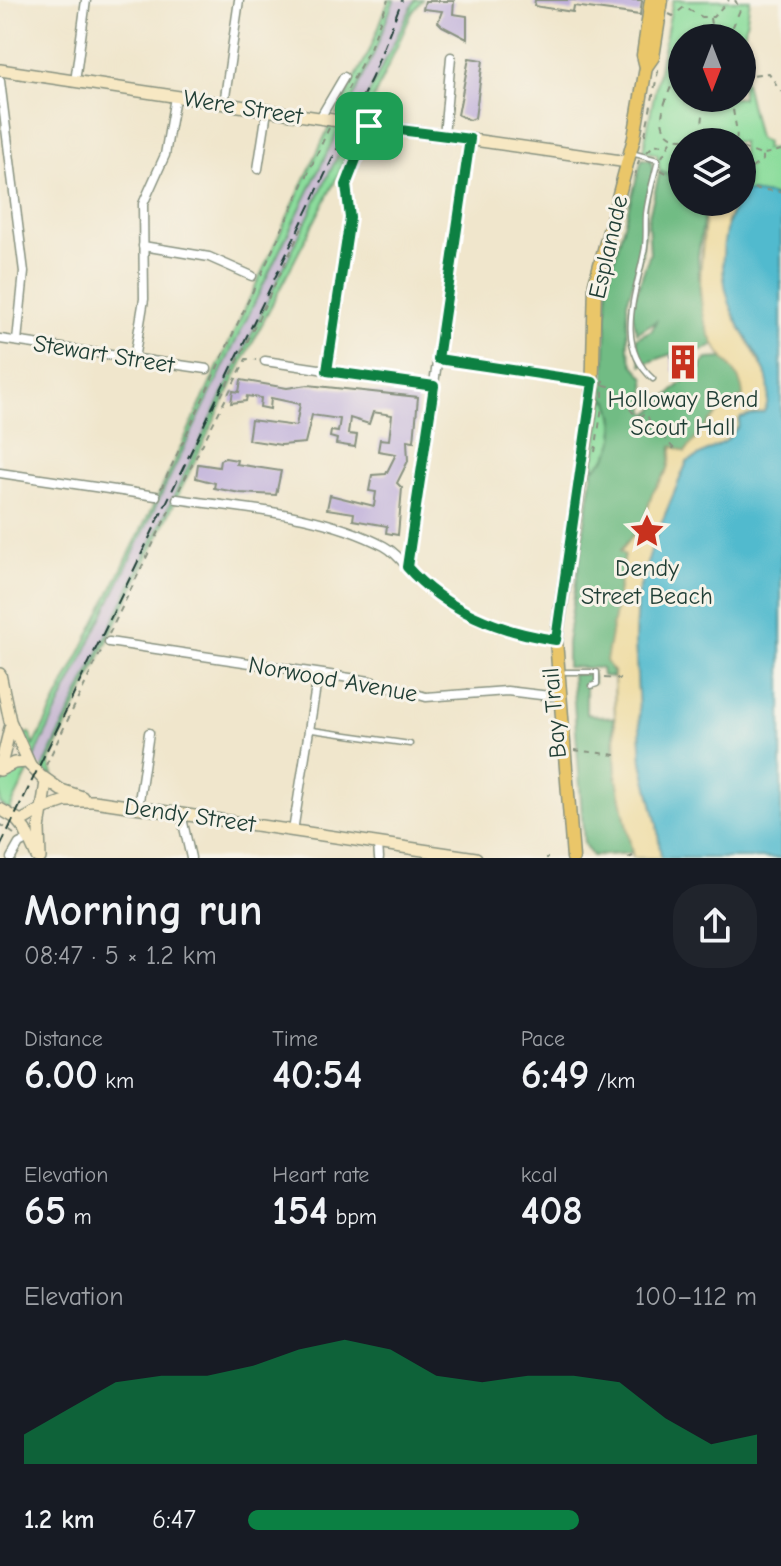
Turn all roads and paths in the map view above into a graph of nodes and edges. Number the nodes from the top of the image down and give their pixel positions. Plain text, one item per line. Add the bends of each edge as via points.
1 (86, 0) edge
2 (239, 0) edge
3 (388, 0) edge
4 (651, 0) edge
5 (729, 0) edge
6 (735, 0) edge
7 (666, 3) edge
8 (668, 14) junction
9 (710, 17) junction
10 (667, 22) dead end
11 (711, 24) edge
12 (734, 24) edge
13 (451, 57) dead end
14 (659, 64) dead end
15 (646, 67) junction
16 (0, 70) edge
17 (756, 74) edge
18 (344, 77) dead end
19 (0, 81) edge
20 (75, 82) junction
21 (781, 92) edge
22 (175, 97) junction
23 (668, 97) edge
24 (224, 104) junction
25 (267, 111) junction
26 (326, 119) junction
27 (365, 125) junction
28 (668, 131) edge
29 (444, 136) junction
30 (470, 139) junction
31 (668, 144) edge
32 (668, 148) edge
33 (781, 150) edge
34 (756, 153) edge
35 (763, 155) junction
36 (641, 156) junction
37 (658, 157) dead end
38 (756, 165) edge
39 (656, 168) junction
40 (258, 169) dead end
41 (668, 174) edge
42 (634, 179) dead end
43 (756, 189) edge
44 (781, 192) edge
45 (305, 222) dead end
46 (143, 246) junction
47 (252, 276) dead end
48 (0, 339) edge
49 (17, 341) junction
50 (134, 359) junction
51 (438, 359) junction
52 (265, 361) joint
53 (207, 369) dead end
54 (327, 371) junction
55 (653, 379) dead end
56 (600, 381) junction
57 (434, 386) junction
58 (221, 396) dead end
59 (677, 452) dead end
60 (593, 461) dead end
61 (0, 473) edge
62 (157, 496) joint
63 (175, 499) junction
64 (407, 567) junction
65 (556, 640) junction
66 (109, 642) dead end
67 (566, 672) dead end
68 (0, 674) edge
69 (318, 674) junction
70 (598, 678) junction
71 (620, 679) dead end
72 (591, 686) dead end
73 (558, 697) junction
74 (10, 721) junction
75 (309, 729) junction
76 (149, 733) dead end
77 (410, 744) dead end
78 (574, 750) dead end
79 (616, 755) dead end
80 (31, 765) junction
81 (0, 770) edge
82 (44, 771) junction
83 (94, 801) junction
84 (138, 808) junction
85 (42, 809) junction
86 (181, 814) junction
87 (6, 815) edge
88 (293, 831) junction
89 (34, 837) junction
90 (378, 844) junction
91 (11, 858) edge
92 (39, 858) edge
93 (191, 858) edge
94 (379, 858) edge
95 (476, 858) edge
96 (573, 858) edge

1 - 20 street
2 - 24 street
3 - 26 path via 370,48
4 - 15 main road, Esplanade
5 - 9 path
6 - 12 path via 740,10
7 - 8 path
7 - 15 main road, Esplanade
8 - 9 path via 684,7
8 - 10 path
9 - 11 path
13 - 29 street
14 - 36 path
15 - 36 main road, Esplanade
16 - 20 street, Were Street
17 - 21 path via 769,73
18 - 26 street
19 - 49 street via 24,272
20 - 22 street, Were Street
22 - 24 street, Were Street
22 - 46 street via 165,155 143,204
23 - 28 path via 662,123
24 - 25 street, Were Street
25 - 26 street, Were Street
25 - 40 street
26 - 27 street, Were Street, bridge
26 - 62 path
27 - 29 street, Were Street
27 - 54 street via 346,185 350,218
29 - 30 street, Were Street
30 - 36 street, Were Street
30 - 51 street
31 - 36 path via 654,145
32 - 37 path
33 - 35 path
34 - 35 path
35 - 38 path
36 - 39 lane via 658,160
36 - 42 path
36 - 56 main road, Esplanade via 595,280
39 - 41 path
39 - 55 lane via 646,211 645,249 629,308 633,353
43 - 44 path
45 - 58 path
46 - 47 street via 209,257
46 - 50 street via 144,299
48 - 49 street, Stewart Street
49 - 50 street, Stewart Street
50 - 53 street, Stewart Street
51 - 56 street
51 - 57 street
52 - 54 street
52 - 63 path via 246,359
54 - 57 street
56 - 59 path via 637,417 647,414
56 - 60 path
56 - 65 main road, Esplanade
57 - 64 street
61 - 62 street
63 - 64 street via 309,519 388,548
63 - 82 path
64 - 65 street via 446,600 487,623
65 - 73 main road, Esplanade
66 - 69 street, Norwood Avenue
67 - 70 lane via 593,671
68 - 74 street
69 - 73 street, Norwood Avenue via 426,697 507,691
69 - 75 street
70 - 71 path
70 - 72 lane
73 - 96 main road, Esplanade
74 - 80 street, Dendy Street
74 - 81 street
75 - 77 lane
75 - 88 street
76 - 84 street
78 - 79 path
80 - 81 street via 16,762
80 - 82 street, Dendy Street
82 - 83 street, Dendy Street via 61,790
82 - 85 street
83 - 84 street, Dendy Street
83 - 85 street, Dendy Street via 65,801
84 - 86 street, Dendy Street
85 - 87 street, Dendy Street via 26,820
85 - 89 street
86 - 88 street, Dendy Street
86 - 93 street
87 - 89 street
88 - 90 street, Dendy Street
89 - 91 street via 19,844
89 - 92 street
90 - 94 street
90 - 95 street, Dendy Street

